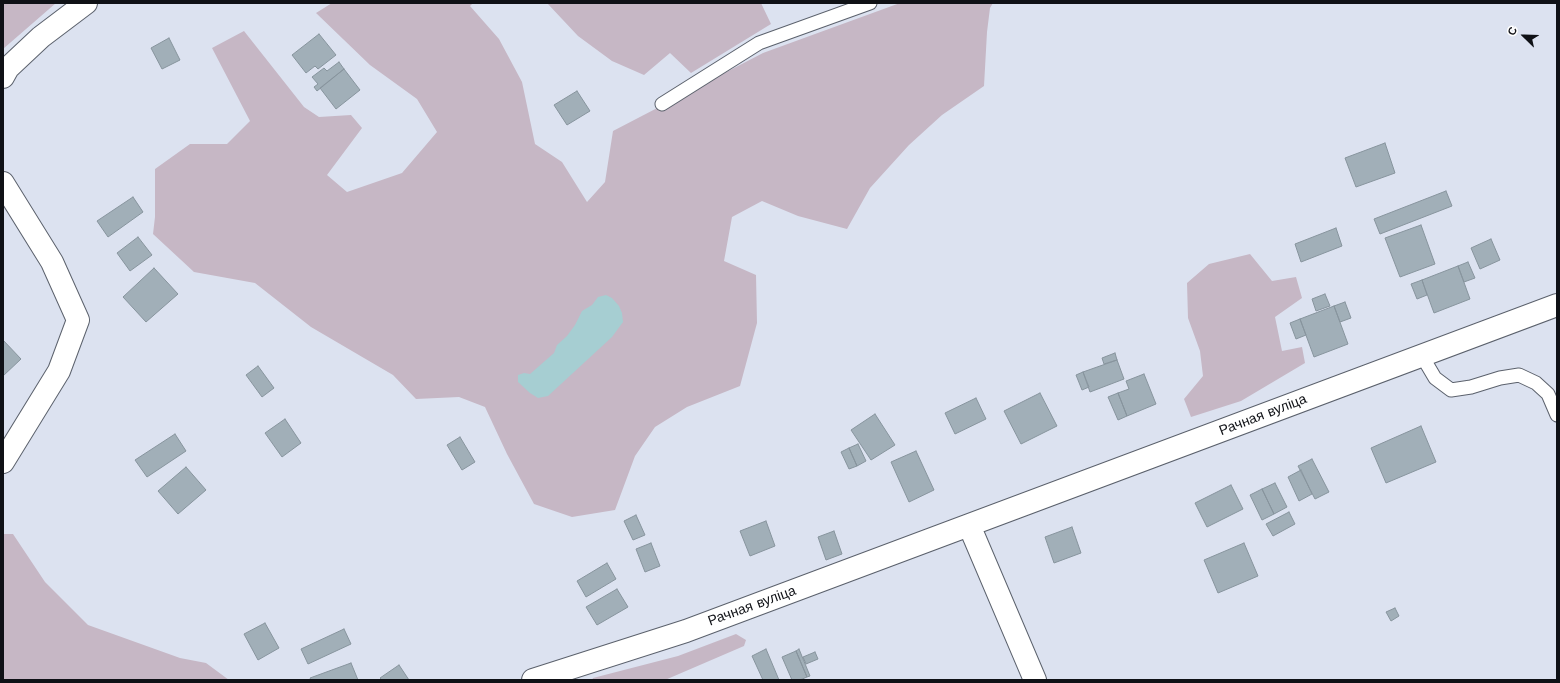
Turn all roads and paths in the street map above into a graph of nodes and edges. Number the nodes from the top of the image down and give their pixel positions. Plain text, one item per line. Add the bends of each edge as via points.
1 (86, 3) edge
2 (870, 3) edge
3 (3, 77) edge
4 (662, 104) dead end
5 (3, 183) edge
6 (1557, 305) edge
7 (1422, 356) junction
8 (1557, 415) edge
9 (3, 462) edge
10 (969, 525) junction
11 (533, 680) edge
12 (1036, 680) edge

1 - 3 street via 41,37 8,68
2 - 4 lane via 759,43
5 - 9 street via 52,262 78,320 59,371
6 - 7 street, Рачная вуліца
7 - 8 lane via 1435,378 1451,390 1471,388 1500,378 1519,375 1536,383 1548,394
7 - 10 street, Рачная вуліца
10 - 11 street, Рачная вуліца via 686,631
10 - 12 street

